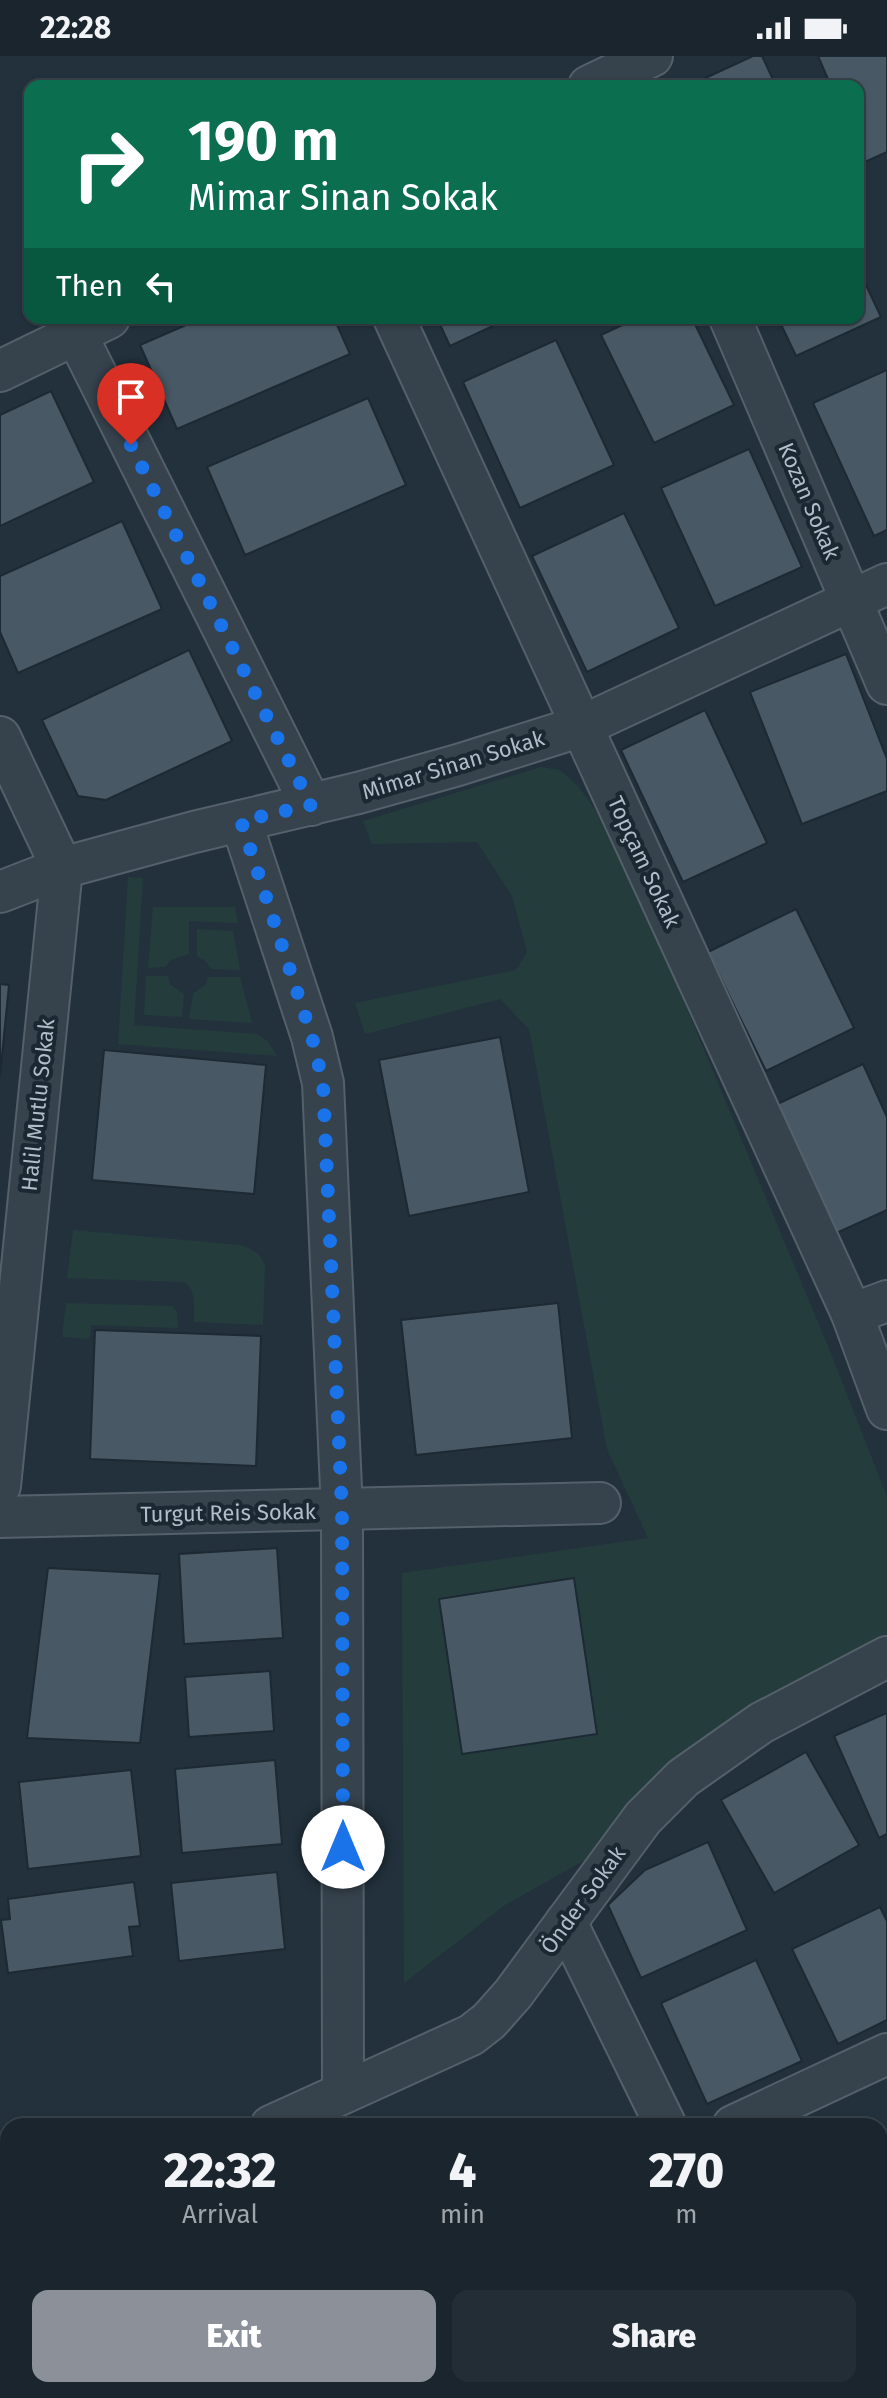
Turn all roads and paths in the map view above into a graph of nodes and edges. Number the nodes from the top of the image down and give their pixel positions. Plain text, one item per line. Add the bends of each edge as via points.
1 (397, 324) edge
2 (733, 324) edge
3 (92, 326) edge
4 (0, 371) edge
5 (887, 584) edge
6 (851, 600) junction
7 (887, 684) edge
8 (582, 726) junction
9 (0, 737) edge
10 (0, 785) edge
11 (311, 805) junction
12 (241, 821) junction
13 (0, 868) edge
14 (62, 868) junction
15 (0, 892) edge
16 (870, 1308) edge
17 (887, 1409) edge
18 (0, 1486) edge
19 (600, 1503) dead end
20 (342, 1511) junction
21 (0, 1517) edge
22 (887, 1657) edge
23 (566, 1922) junction
24 (887, 2054) edge
25 (343, 2091) junction
26 (287, 2118) edge
27 (662, 2118) edge
28 (750, 2118) edge

1 - 8 street, Topçam Sokak
2 - 6 street, Kozan Sokak
3 - 4 street
3 - 11 street
5 - 6 street, Mimar Sinan Sokak
6 - 7 street, Kozan Sokak
6 - 8 street, Mimar Sinan Sokak
8 - 11 street, Mimar Sinan Sokak
8 - 16 street, Topçam Sokak
9 - 14 street
10 - 13 street via 30,849 23,859
11 - 12 street, Mimar Sinan Sokak
12 - 14 street, Mimar Sinan Sokak
12 - 20 street via 323,1083
14 - 15 street, Mimar Sinan Sokak
14 - 18 street, Halil Mutlu Sokak
16 - 17 street, Topçam Sokak
19 - 20 street, Turgut Reis Sokak
20 - 21 street, Turgut Reis Sokak
20 - 25 street
22 - 23 street, Önder Sokak via 761,1723 683,1778 643,1818
23 - 25 street, Önder Sokak via 513,1994 471,2035
23 - 27 street
24 - 28 street
25 - 26 street, Önder Sokak

